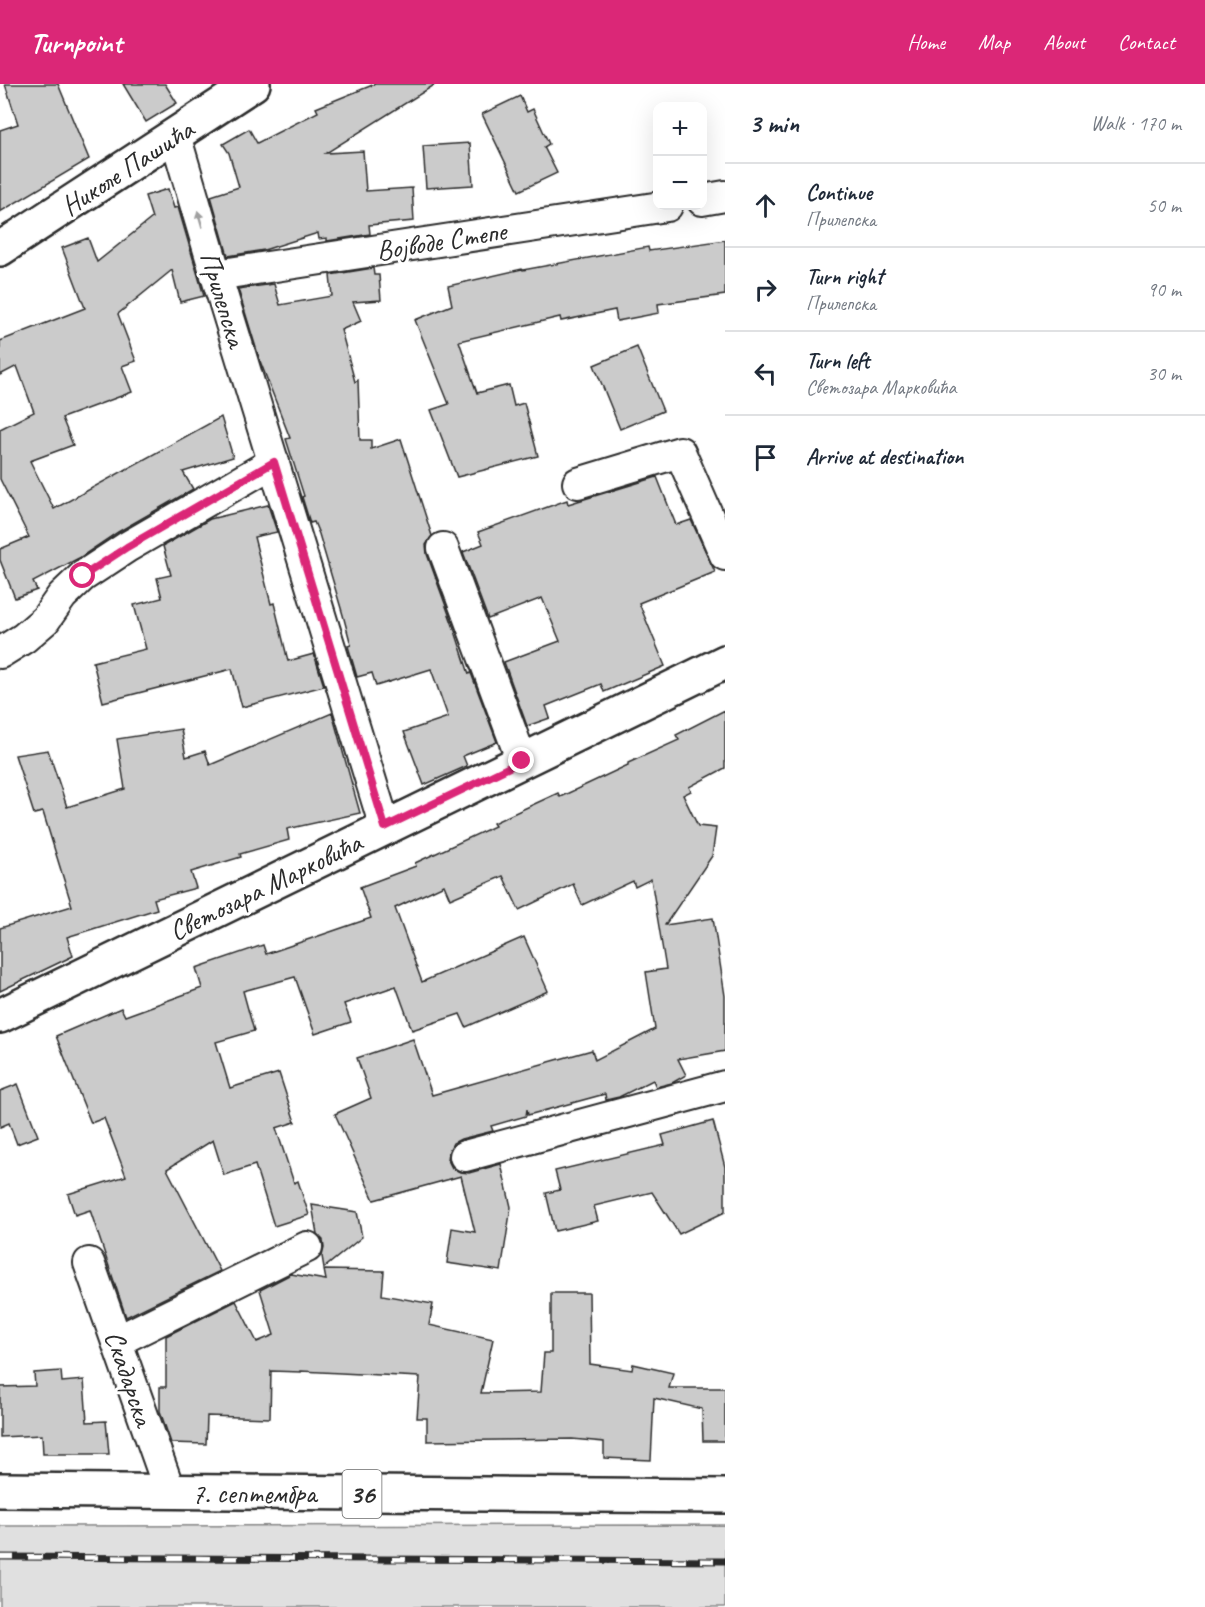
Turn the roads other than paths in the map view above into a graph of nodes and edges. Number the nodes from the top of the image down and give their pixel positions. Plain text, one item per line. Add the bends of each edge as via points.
1 (253, 84) edge
2 (175, 135) junction
3 (725, 196) edge
4 (707, 199) edge
5 (653, 208) edge
6 (0, 249) edge
7 (216, 275) junction
8 (274, 462) junction
9 (579, 483) dead end
10 (443, 548) dead end
11 (725, 555) edge
12 (0, 653) edge
13 (725, 662) edge
14 (522, 761) junction
15 (385, 827) junction
16 (0, 1016) edge
17 (725, 1086) edge
18 (465, 1156) dead end
19 (307, 1247) dead end
20 (89, 1263) dead end
21 (117, 1341) junction
22 (0, 1490) edge
23 (170, 1492) junction
24 (725, 1496) edge

1 - 2 street, Николе Пашића
2 - 6 street, Николе Пашића
7 -> 2 street, Прилепска
3 - 4 street
5 - 7 street, Војводе Степе
7 - 8 street, Прилепска
8 - 12 street via 83,576 45,620
8 - 15 street, Прилепска
9 - 11 street via 680,452
10 - 14 street
13 - 14 street, Светозара Марковића
14 - 15 street, Светозара Марковића
15 - 16 street, Светозара Марковића
17 - 18 street
19 - 21 street
20 - 21 street, Скадарска
21 - 23 street, Скадарска
22 - 23 street, 7. септембра / 36
23 - 24 street, 7. септембра / 36

